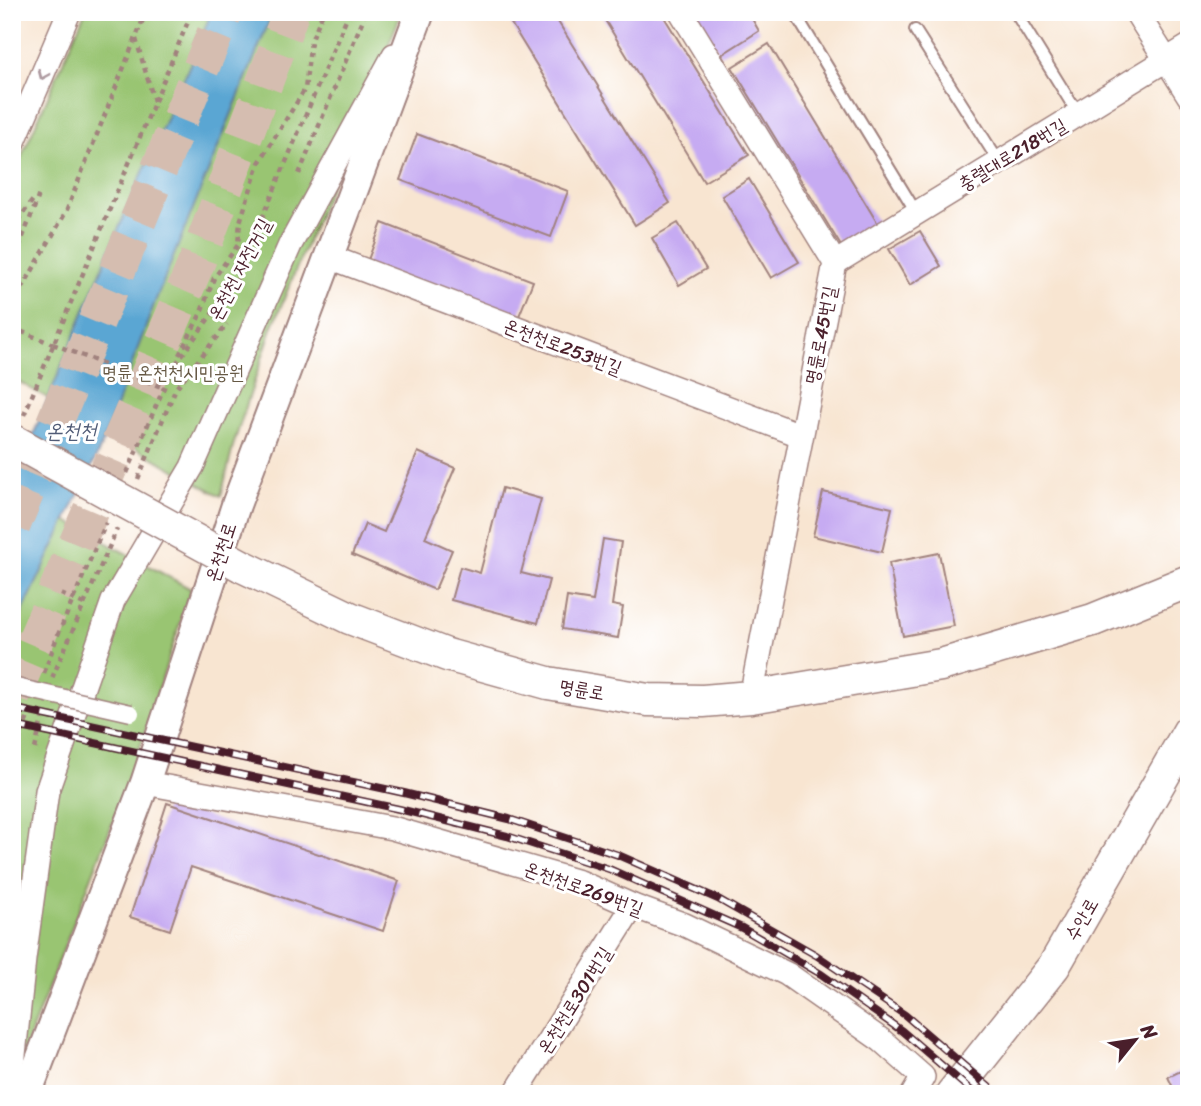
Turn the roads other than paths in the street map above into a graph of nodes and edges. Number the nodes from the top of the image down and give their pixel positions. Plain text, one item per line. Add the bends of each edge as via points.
1 (69, 12) edge
2 (419, 12) edge
3 (681, 12) edge
4 (794, 12) edge
5 (1015, 12) edge
6 (1136, 12) edge
7 (915, 30) dead end
8 (1189, 46) edge
9 (1166, 60) junction
10 (1189, 96) edge
11 (1077, 114) junction
12 (12, 146) edge
13 (999, 162) junction
14 (916, 212) junction
15 (327, 257) junction
16 (835, 263) junction
17 (17, 430) edge
18 (800, 435) junction
19 (1189, 581) edge
20 (12, 686) edge
21 (751, 697) junction
22 (131, 713) dead end
23 (1189, 732) edge
24 (145, 783) junction
25 (633, 906) junction
26 (12, 1074) edge
27 (27, 1094) edge
28 (515, 1094) edge
29 (913, 1094) edge
30 (952, 1094) edge

1 -> 12 street
2 - 15 street, 온천천로
2 - 26 street, 온천천로 via 290,245 192,467 113,601 47,791
3 - 16 street, 명륜로45번길
4 - 14 lane
5 - 11 lane
6 - 9 street
7 - 13 lane
8 - 9 street, 충렬대로218번길
9 - 10 street
9 - 11 street, 충렬대로218번길
11 - 13 street, 충렬대로218번길
13 - 14 street, 충렬대로218번길
14 - 16 street, 충렬대로218번길
15 - 18 street, 온천천로253번길
15 - 24 street, 온천천로 via 236,505
16 - 18 street, 명륜로45번길
17 - 21 main road, 명륜로, bridge via 242,566 350,618 447,655 548,683 648,700
18 - 21 street, 명륜로45번길
19 - 21 main road, 명륜로 via 1093,620 953,662
20 - 22 street, bridge
23 - 30 main road, 수안로 via 1054,966
24 - 25 street, 온천천로269번길 via 392,828 579,882
24 - 27 street, 온천천로
25 - 28 street, 온천천로301번길
25 - 29 street, 온천천로269번길 via 685,925 787,974 881,1040 923,1077

